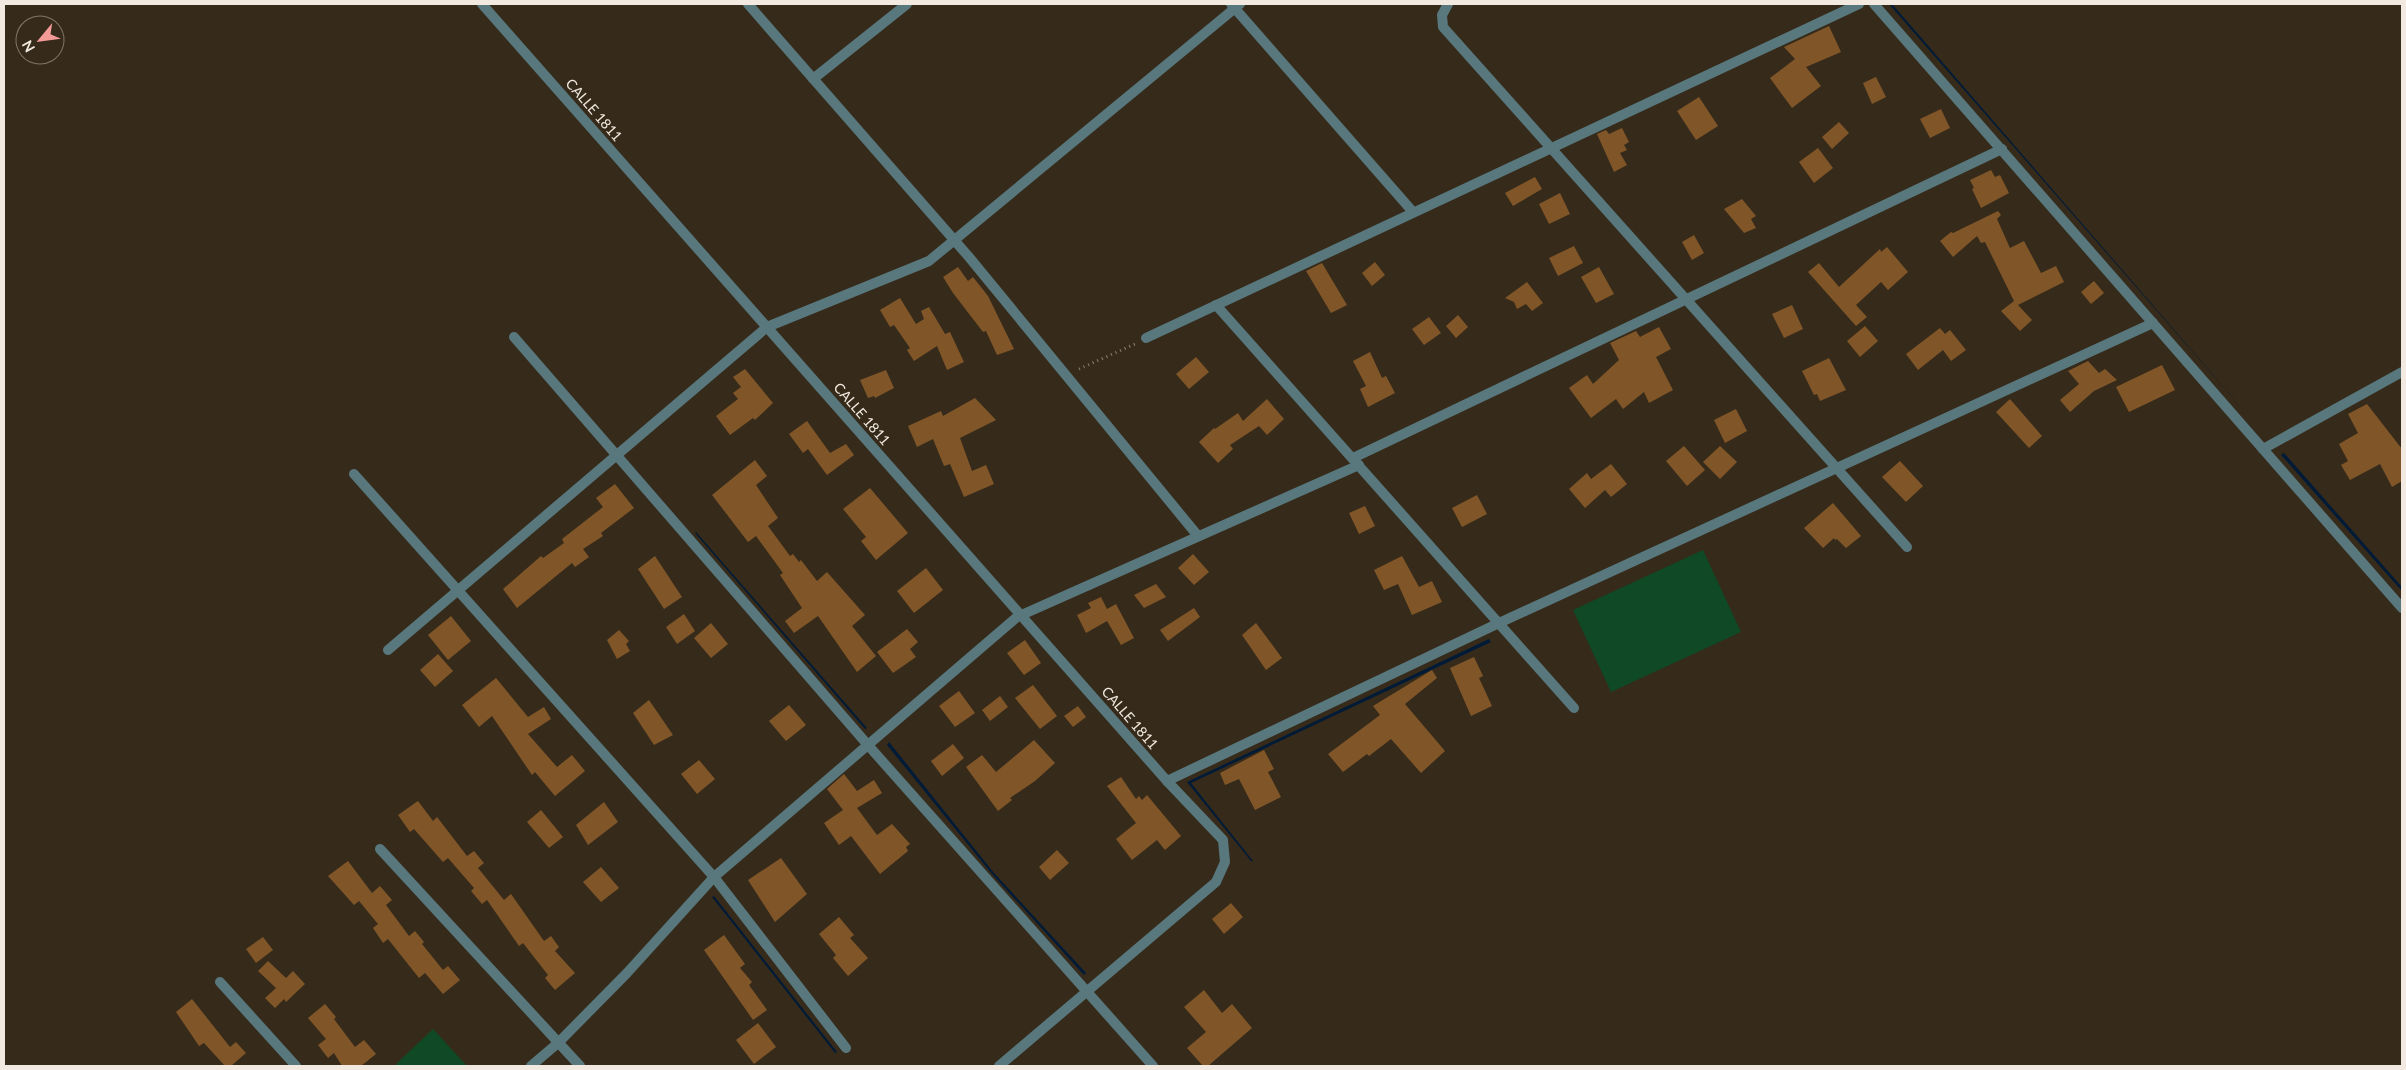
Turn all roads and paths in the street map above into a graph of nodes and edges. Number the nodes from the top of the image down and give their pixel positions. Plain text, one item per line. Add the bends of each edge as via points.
1 (482, 4) edge
2 (748, 4) edge
3 (907, 4) edge
4 (1448, 4) edge
5 (1859, 4) edge
6 (1874, 4) edge
7 (1235, 5) edge
8 (813, 78) junction
9 (1550, 148) junction
10 (2002, 149) junction
11 (1413, 212) junction
12 (954, 240) junction
13 (1686, 300) junction
14 (1216, 304) junction
15 (2153, 323) junction
16 (767, 326) junction
17 (514, 337) dead end
18 (1146, 338) joint
19 (2402, 372) edge
20 (1067, 374) junction
21 (2263, 449) junction
22 (616, 455) junction
23 (1356, 461) junction
24 (1836, 468) junction
25 (354, 474) dead end
26 (1198, 536) junction
27 (1906, 547) dead end
28 (458, 590) junction
29 (2402, 607) edge
30 (1021, 615) junction
31 (1500, 623) junction
32 (388, 650) dead end
33 (1574, 708) dead end
34 (867, 744) junction
35 (1167, 781) junction
36 (380, 849) dead end
37 (714, 877) junction
38 (220, 982) dead end
39 (1086, 990) junction
40 (558, 1043) junction
41 (846, 1048) dead end
42 (296, 1066) edge
43 (531, 1066) edge
44 (580, 1066) edge
45 (999, 1066) edge
46 (1152, 1066) edge

1 - 16 street, CALLE 1811
2 - 8 street
3 - 8 street
4 - 9 street via 1442,15 1443,27
5 - 9 street
6 - 10 street
7 - 11 street
7 - 12 street
8 - 12 street
9 - 11 street
9 - 13 street
10 - 13 street
10 - 15 street
11 - 14 street
12 - 16 street via 929,261 912,270
12 - 20 street
13 - 23 street
13 - 24 street
14 - 18 street
14 - 23 street
15 - 21 street
15 - 24 street
16 - 22 street
16 - 30 street, CALLE 1811
17 - 22 street
18 - 20 path
19 - 21 street
20 - 26 street
21 - 29 street
22 - 28 street
22 - 34 street
23 - 26 street
23 - 31 street
24 - 27 street
24 - 31 street
25 - 28 street
26 - 30 street
28 - 32 street
28 - 37 street
30 - 34 street
30 - 35 street, CALLE 1811
31 - 33 street
31 - 35 street
34 - 37 street
34 - 39 street
35 - 39 street, CALLE 1811 via 1223,840 1225,862 1216,882
36 - 40 street
37 - 40 street
37 - 41 street
38 - 42 street
39 - 45 street
39 - 46 street
40 - 43 street
40 - 44 street

